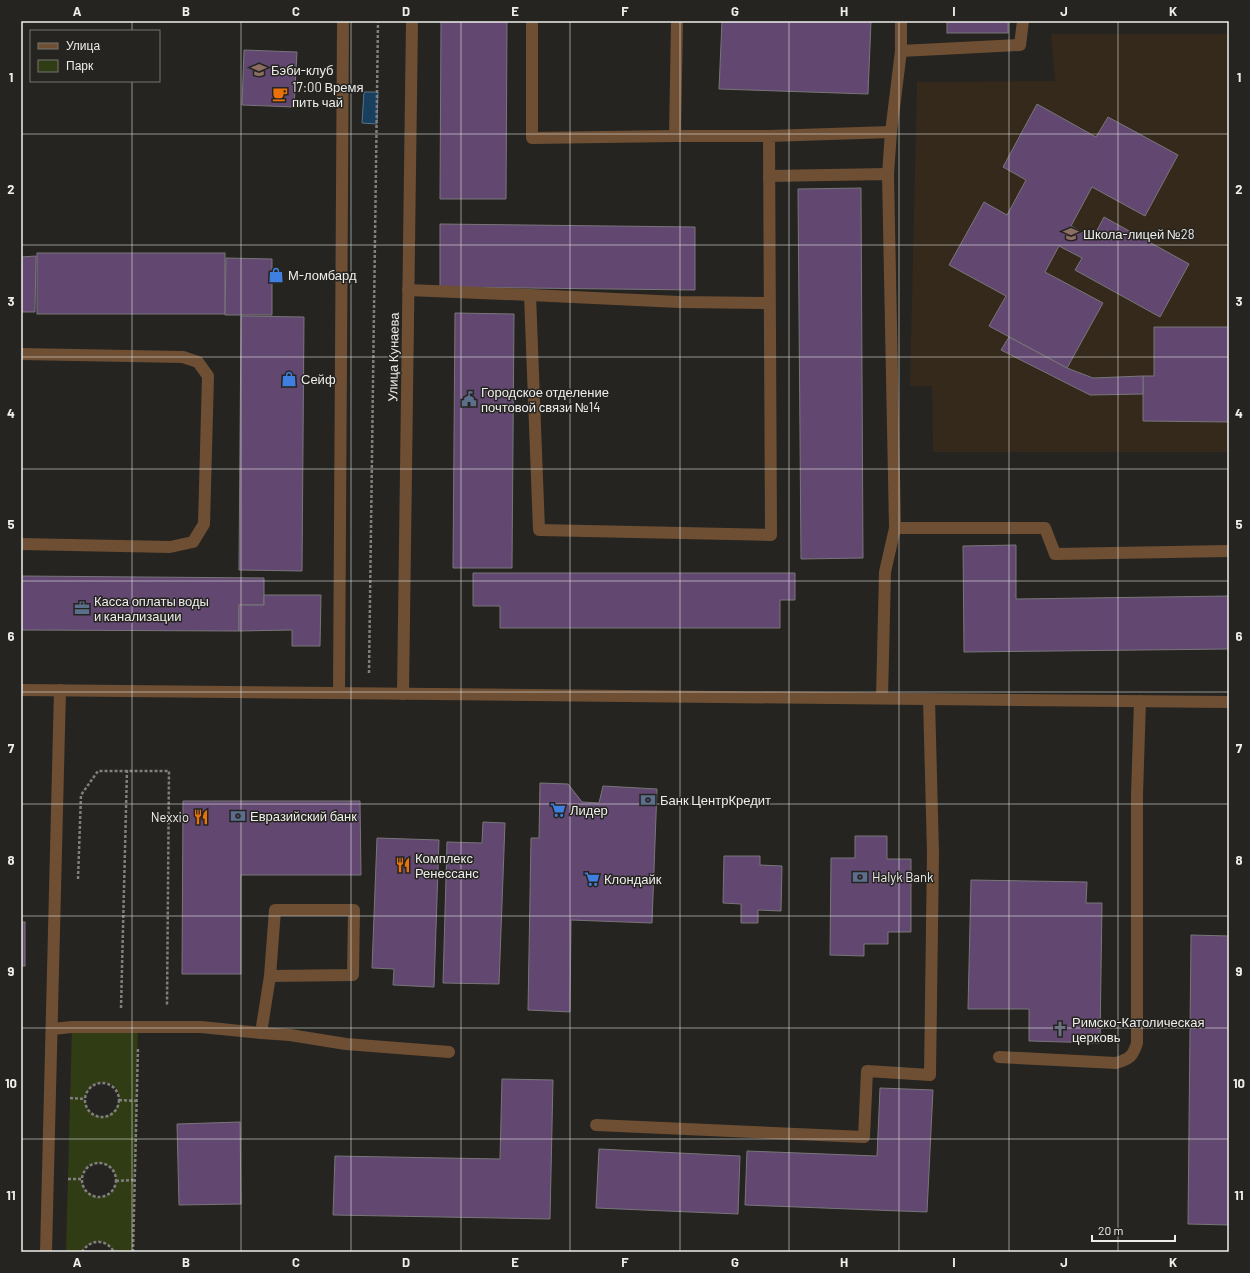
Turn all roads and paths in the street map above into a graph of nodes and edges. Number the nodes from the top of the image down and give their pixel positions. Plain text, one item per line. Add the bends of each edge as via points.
1 (343, 21) edge
2 (378, 21) edge
3 (412, 21) edge
4 (532, 21) edge
5 (677, 21) edge
6 (901, 21) edge
7 (1022, 21) edge
8 (901, 51) junction
9 (891, 132) junction
10 (675, 136) junction
11 (769, 136) junction
12 (888, 174) junction
13 (769, 176) junction
14 (408, 290) junction
15 (530, 295) junction
16 (769, 303) junction
17 (21, 354) edge
18 (894, 528) junction
19 (21, 544) edge
20 (1229, 551) edge
21 (21, 690) edge
22 (60, 690) junction
23 (339, 693) junction
24 (369, 693) junction
25 (403, 694) junction
26 (882, 698) junction
27 (929, 699) junction
28 (1140, 701) junction
29 (1229, 702) edge
30 (127, 770) junction
31 (78, 883) dead end
32 (270, 976) junction
33 (138, 1026) junction
34 (120, 1027) junction
35 (167, 1027) junction
36 (52, 1029) junction
37 (261, 1033) junction
38 (449, 1052) dead end
39 (999, 1058) dead end
40 (70, 1090) dead end
41 (70, 1098) junction
42 (85, 1099) junction
43 (119, 1100) junction
44 (137, 1101) junction
45 (70, 1105) dead end
46 (596, 1125) dead end
47 (82, 1179) junction
48 (116, 1180) junction
49 (135, 1180) junction
50 (68, 1186) dead end
51 (46, 1252) edge
52 (82, 1252) edge
53 (114, 1252) edge
54 (133, 1252) edge

1 - 23 street
2 - 24 path
3 - 14 street, Улица Кунаева
4 - 10 street via 532,138
5 - 10 street
6 - 8 street
7 - 8 street via 1020,45
8 - 9 street
9 - 11 street
9 - 12 street
10 - 11 street
11 - 13 street
12 - 13 street
12 - 18 street
13 - 16 street
14 - 15 street
14 - 25 street, Улица Кунаева
15 - 16 street via 679,302
15 - 16 street via 539,530 771,535
17 - 19 street via 183,357 198,362 208,376 204,524 193,542 170,547
18 - 20 street via 1045,528 1055,554
18 - 26 street via 886,572
21 - 22 street
22 - 23 street
22 - 36 street
23 - 24 street
24 - 25 street
25 - 26 street
26 - 27 street
27 - 28 street
27 - 46 street via 933,853 930,1075 867,1071 864,1137
28 - 29 street
28 - 39 street via 1137,795 1137,1043 1134,1053 1124,1061 1116,1063
30 - 31 path via 98,771 81,795
30 - 34 path
30 - 35 path via 169,771
32 - 32 street via 275,910 354,910 353,975
32 - 37 street
33 - 34 street
33 - 35 street
33 - 44 path
34 - 36 street
35 - 37 street via 201,1027
36 - 51 street
37 - 38 street via 346,1044
40 - 41 path
41 - 42 path
41 - 45 path
42 - 43 path via 89,1089 103,1082 117,1090
42 - 43 path via 93,1114 104,1117 115,1111
43 - 44 path
44 - 49 path
47 - 48 path via 86,1168 97,1163 113,1169
47 - 48 path via 88,1193 99,1197 113,1190
47 - 50 path via 68,1178
48 - 49 path
49 - 54 path
52 - 53 path via 96,1242 107,1244

